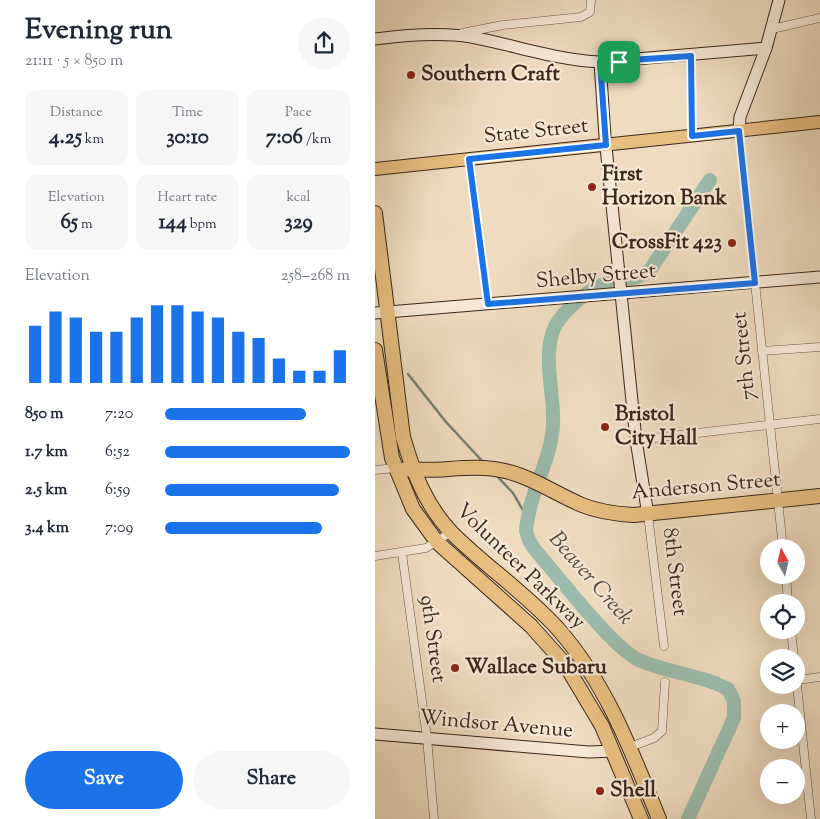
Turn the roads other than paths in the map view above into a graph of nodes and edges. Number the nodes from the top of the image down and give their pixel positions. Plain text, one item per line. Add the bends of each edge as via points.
1 (591, 0) edge
2 (779, 0) edge
3 (820, 18) edge
4 (772, 29) junction
5 (448, 35) junction
6 (375, 39) edge
7 (766, 48) junction
8 (691, 56) junction
9 (600, 62) junction
10 (820, 122) edge
11 (739, 131) junction
12 (692, 136) junction
13 (606, 145) junction
14 (469, 159) junction
15 (375, 169) edge
16 (375, 213) edge
17 (820, 277) edge
18 (755, 283) junction
19 (621, 291) junction
20 (488, 304) junction
21 (381, 313) edge
22 (820, 347) edge
23 (375, 350) edge
24 (762, 351) junction
25 (820, 419) edge
26 (770, 425) junction
27 (636, 440) junction
28 (395, 468) junction
29 (375, 470) edge
30 (413, 470) junction
31 (820, 496) edge
32 (778, 500) junction
33 (648, 515) junction
34 (451, 532) junction
35 (782, 539) edge
36 (437, 542) junction
37 (402, 553) junction
38 (375, 556) edge
39 (664, 646) dead end
40 (820, 677) edge
41 (805, 679) edge
42 (665, 682) dead end
43 (798, 694) edge
44 (375, 734) edge
45 (427, 738) junction
46 (630, 747) junction
47 (614, 751) junction
48 (820, 805) edge
49 (810, 806) junction
50 (434, 819) edge
51 (641, 819) edge
52 (659, 819) edge
53 (811, 819) edge

1 - 5 street via 590,12 581,17 503,25
2 - 4 street
3 - 4 street
4 - 7 street
5 - 6 street
5 - 9 street
7 - 8 street
7 - 11 street via 740,117
8 - 9 street
8 - 12 street
9 - 13 street, 8th Street
10 - 11 main road, State Street
11 - 12 main road, State Street
11 - 18 street, 7th Street
12 - 13 main road, State Street
13 - 14 main road, State Street
13 - 19 street, 8th Street
14 - 15 main road, State Street
14 - 20 street
16 - 21 highway, Volunteer Parkway
17 - 18 street, Shelby Street
18 - 19 street, Shelby Street
18 - 24 street, 7th Street
19 - 20 street, Shelby Street
19 - 27 street, 8th Street
20 - 21 street, Shelby Street
21 - 30 highway, Volunteer Parkway via 403,436
22 - 24 street
23 - 28 highway, Volunteer Parkway via 387,436
24 - 26 street, 7th Street
25 - 26 street
26 - 27 street
26 - 32 street, 7th Street
27 - 33 street, 8th Street
28 - 29 street
28 - 30 highway, Anderson Street
28 - 36 highway, Volunteer Parkway via 413,509
30 - 33 highway, Anderson Street via 477,467 516,474 584,506 604,512
30 - 34 highway, Volunteer Parkway via 423,492
31 - 32 highway, Anderson Street
32 - 33 highway, Anderson Street
32 - 35 street, 7th Street
33 - 39 street, 8th Street
34 - 36 street
34 - 46 highway, Volunteer Parkway via 540,610 570,643 596,679
36 - 37 street
36 - 47 highway, Volunteer Parkway via 553,648 582,690
37 - 38 street
37 - 45 street, 9th Street
40 - 41 street
42 - 46 street via 662,731 654,738
43 - 49 street
44 - 45 street, Windsor Avenue
45 - 47 street, Windsor Avenue via 589,752
45 - 50 street, 9th Street
46 - 47 highway
46 - 52 highway, Volunteer Parkway
47 - 51 highway, Volunteer Parkway
48 - 49 street
49 - 53 street

